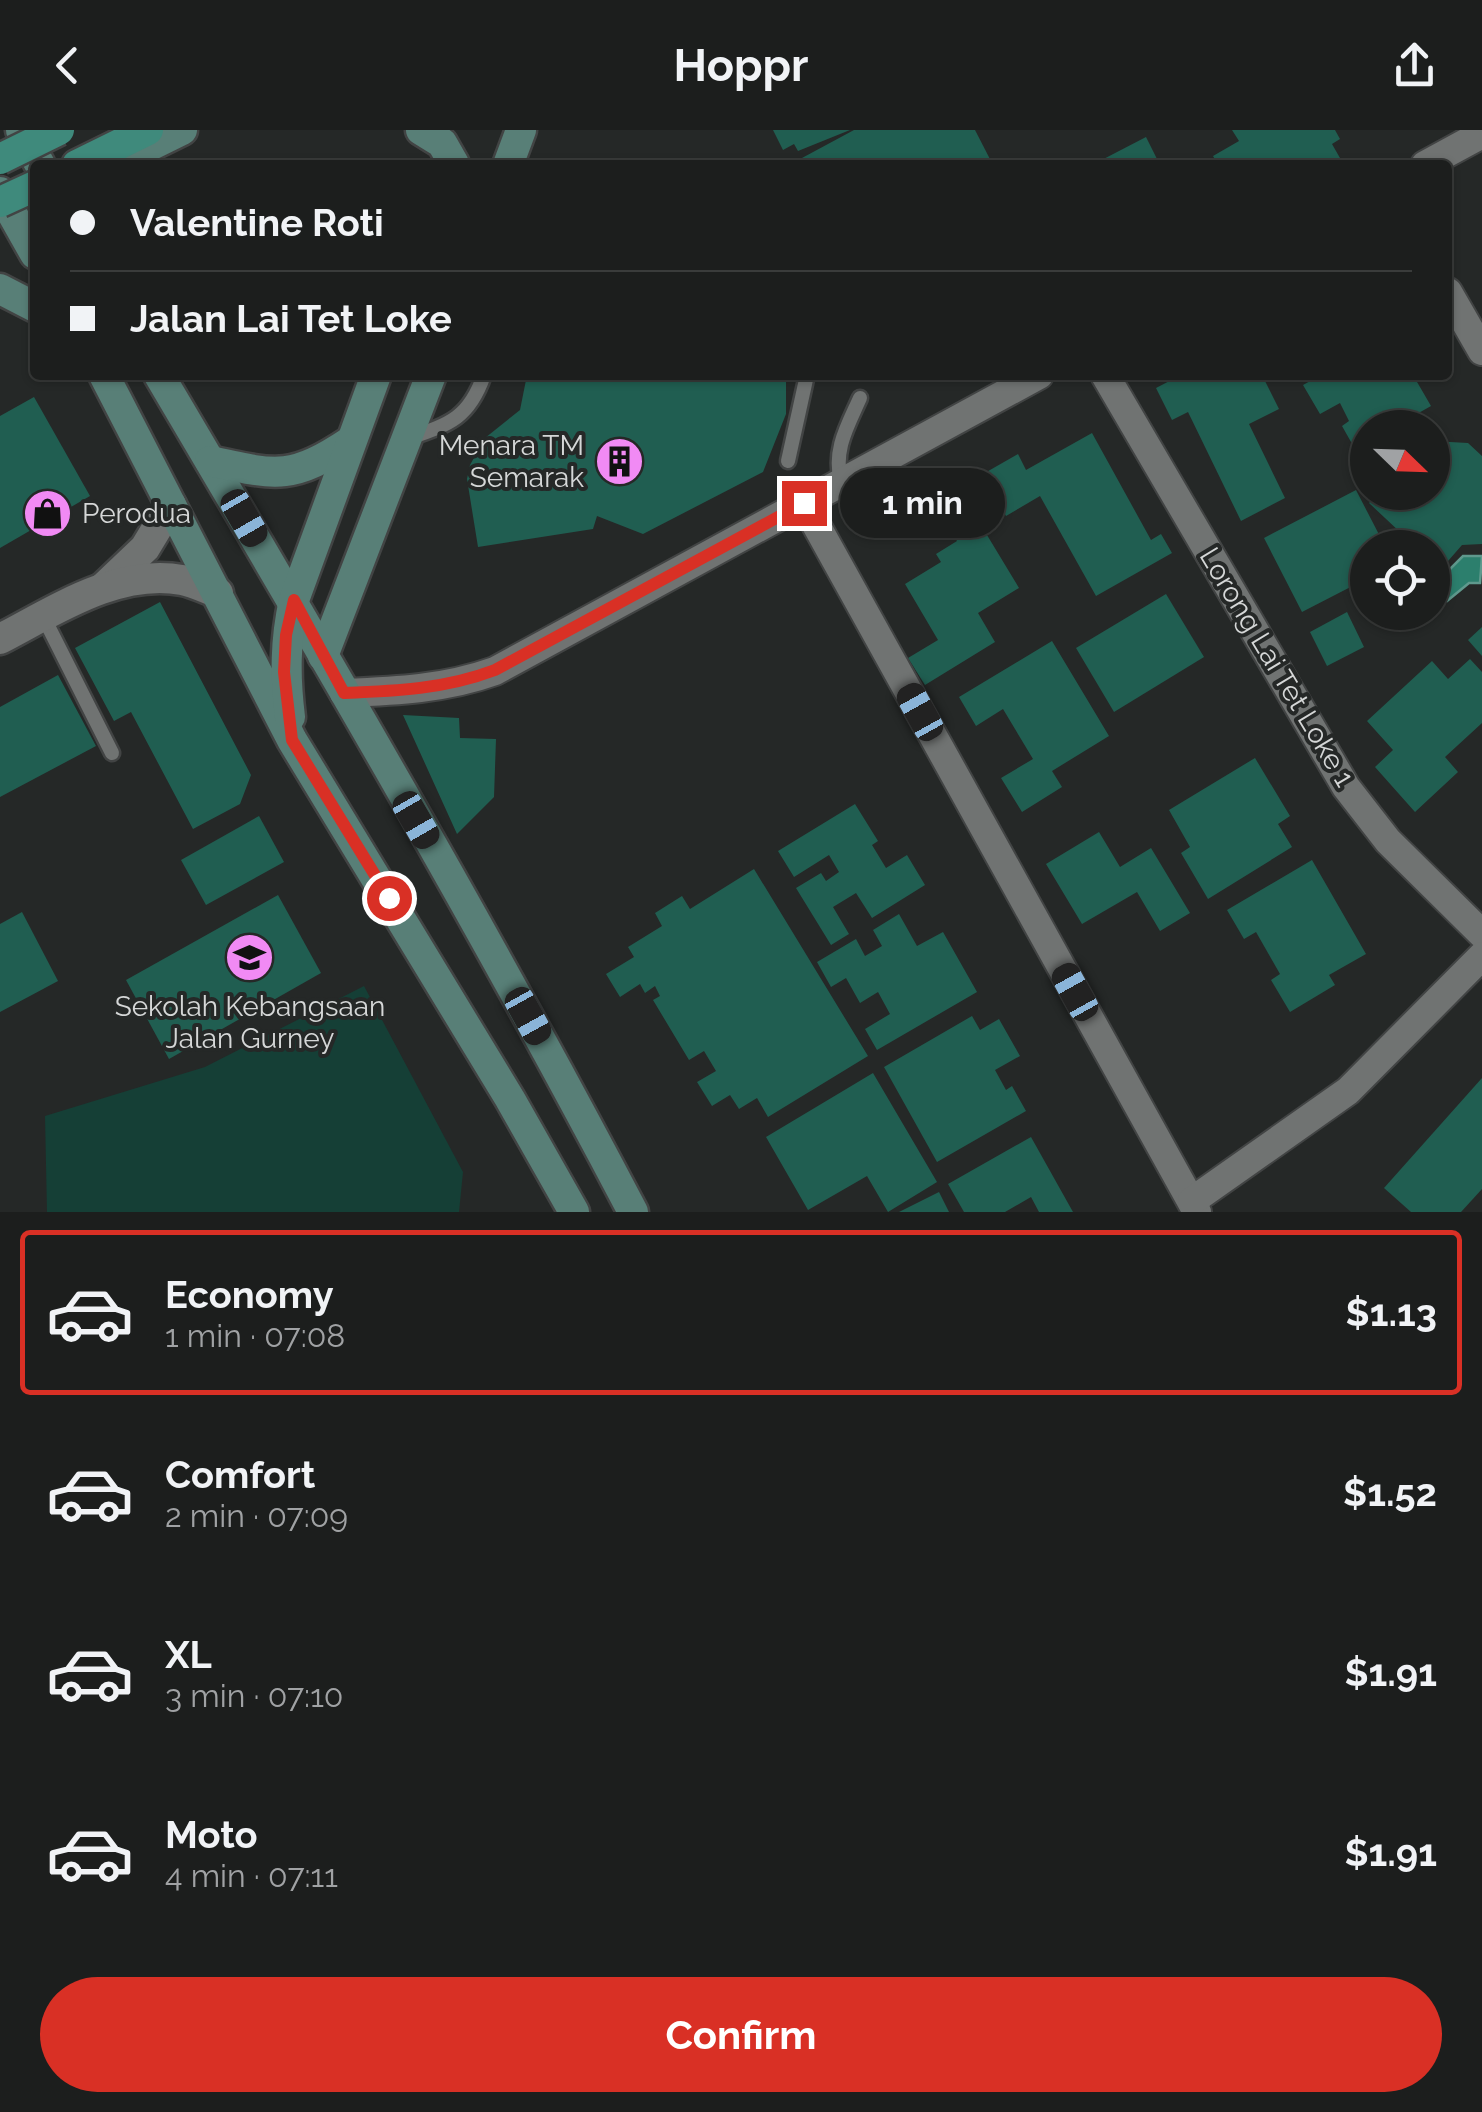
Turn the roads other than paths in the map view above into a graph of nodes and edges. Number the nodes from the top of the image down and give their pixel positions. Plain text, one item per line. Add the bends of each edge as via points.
1 (20, 130) edge
2 (59, 130) edge
3 (182, 130) edge
4 (421, 130) edge
5 (466, 130) edge
6 (1482, 134) edge
7 (143, 147) edge
8 (0, 159) edge
9 (37, 160) edge
10 (95, 160) edge
11 (119, 160) edge
12 (452, 160) edge
13 (455, 160) edge
14 (1434, 160) edge
15 (30, 189) edge
16 (9, 204) edge
17 (30, 244) edge
18 (0, 288) edge
19 (1452, 299) edge
20 (30, 303) edge
21 (1482, 351) edge
22 (107, 380) edge
23 (162, 380) edge
24 (374, 380) edge
25 (429, 380) edge
26 (482, 380) edge
27 (807, 380) edge
28 (1029, 380) edge
29 (1108, 380) edge
30 (860, 398) dead end
31 (352, 440) junction
32 (407, 440) junction
33 (788, 460) dead end
34 (210, 461) junction
35 (841, 482) junction
36 (804, 503) junction
37 (171, 505) junction
38 (104, 588) junction
39 (218, 593) junction
40 (294, 600) junction
41 (43, 616) junction
42 (0, 639) edge
43 (324, 656) junction
44 (344, 693) junction
45 (292, 740) junction
46 (112, 753) dead end
47 (1482, 934) edge
48 (1482, 956) edge
49 (1195, 1207) edge
50 (574, 1212) edge
51 (633, 1212) edge

1 - 9 main road
2 - 8 main road, bridge
3 - 7 main road
4 - 12 main road via 442,143
5 - 13 main road
6 - 14 street
7 - 10 main road
7 - 11 main road
15 - 16 main road, bridge
16 - 17 main road
18 - 20 main road
19 - 21 street
22 - 37 main road
23 - 34 main road
24 - 31 main road
25 - 32 main road
26 - 32 lane via 472,403 452,423
27 - 33 lane
28 - 35 street
29 - 47 street, Lorong Lai Tet Loke 1 via 1346,787 1388,841
30 - 35 lane via 836,460
31 - 34 main road via 314,466 286,472
31 - 40 main road
32 - 43 main road
34 - 40 main road
35 - 36 street
36 - 44 street via 495,670 459,684
36 - 49 street
37 - 38 street via 145,548
37 - 39 main road
38 - 39 street via 154,578
38 - 41 street
39 - 45 main road
40 - 43 main road
40 - 45 main road via 284,672
41 - 42 street
41 - 46 lane
43 - 44 main road
44 - 51 main road
45 - 50 main road
48 - 49 street via 1348,1091

